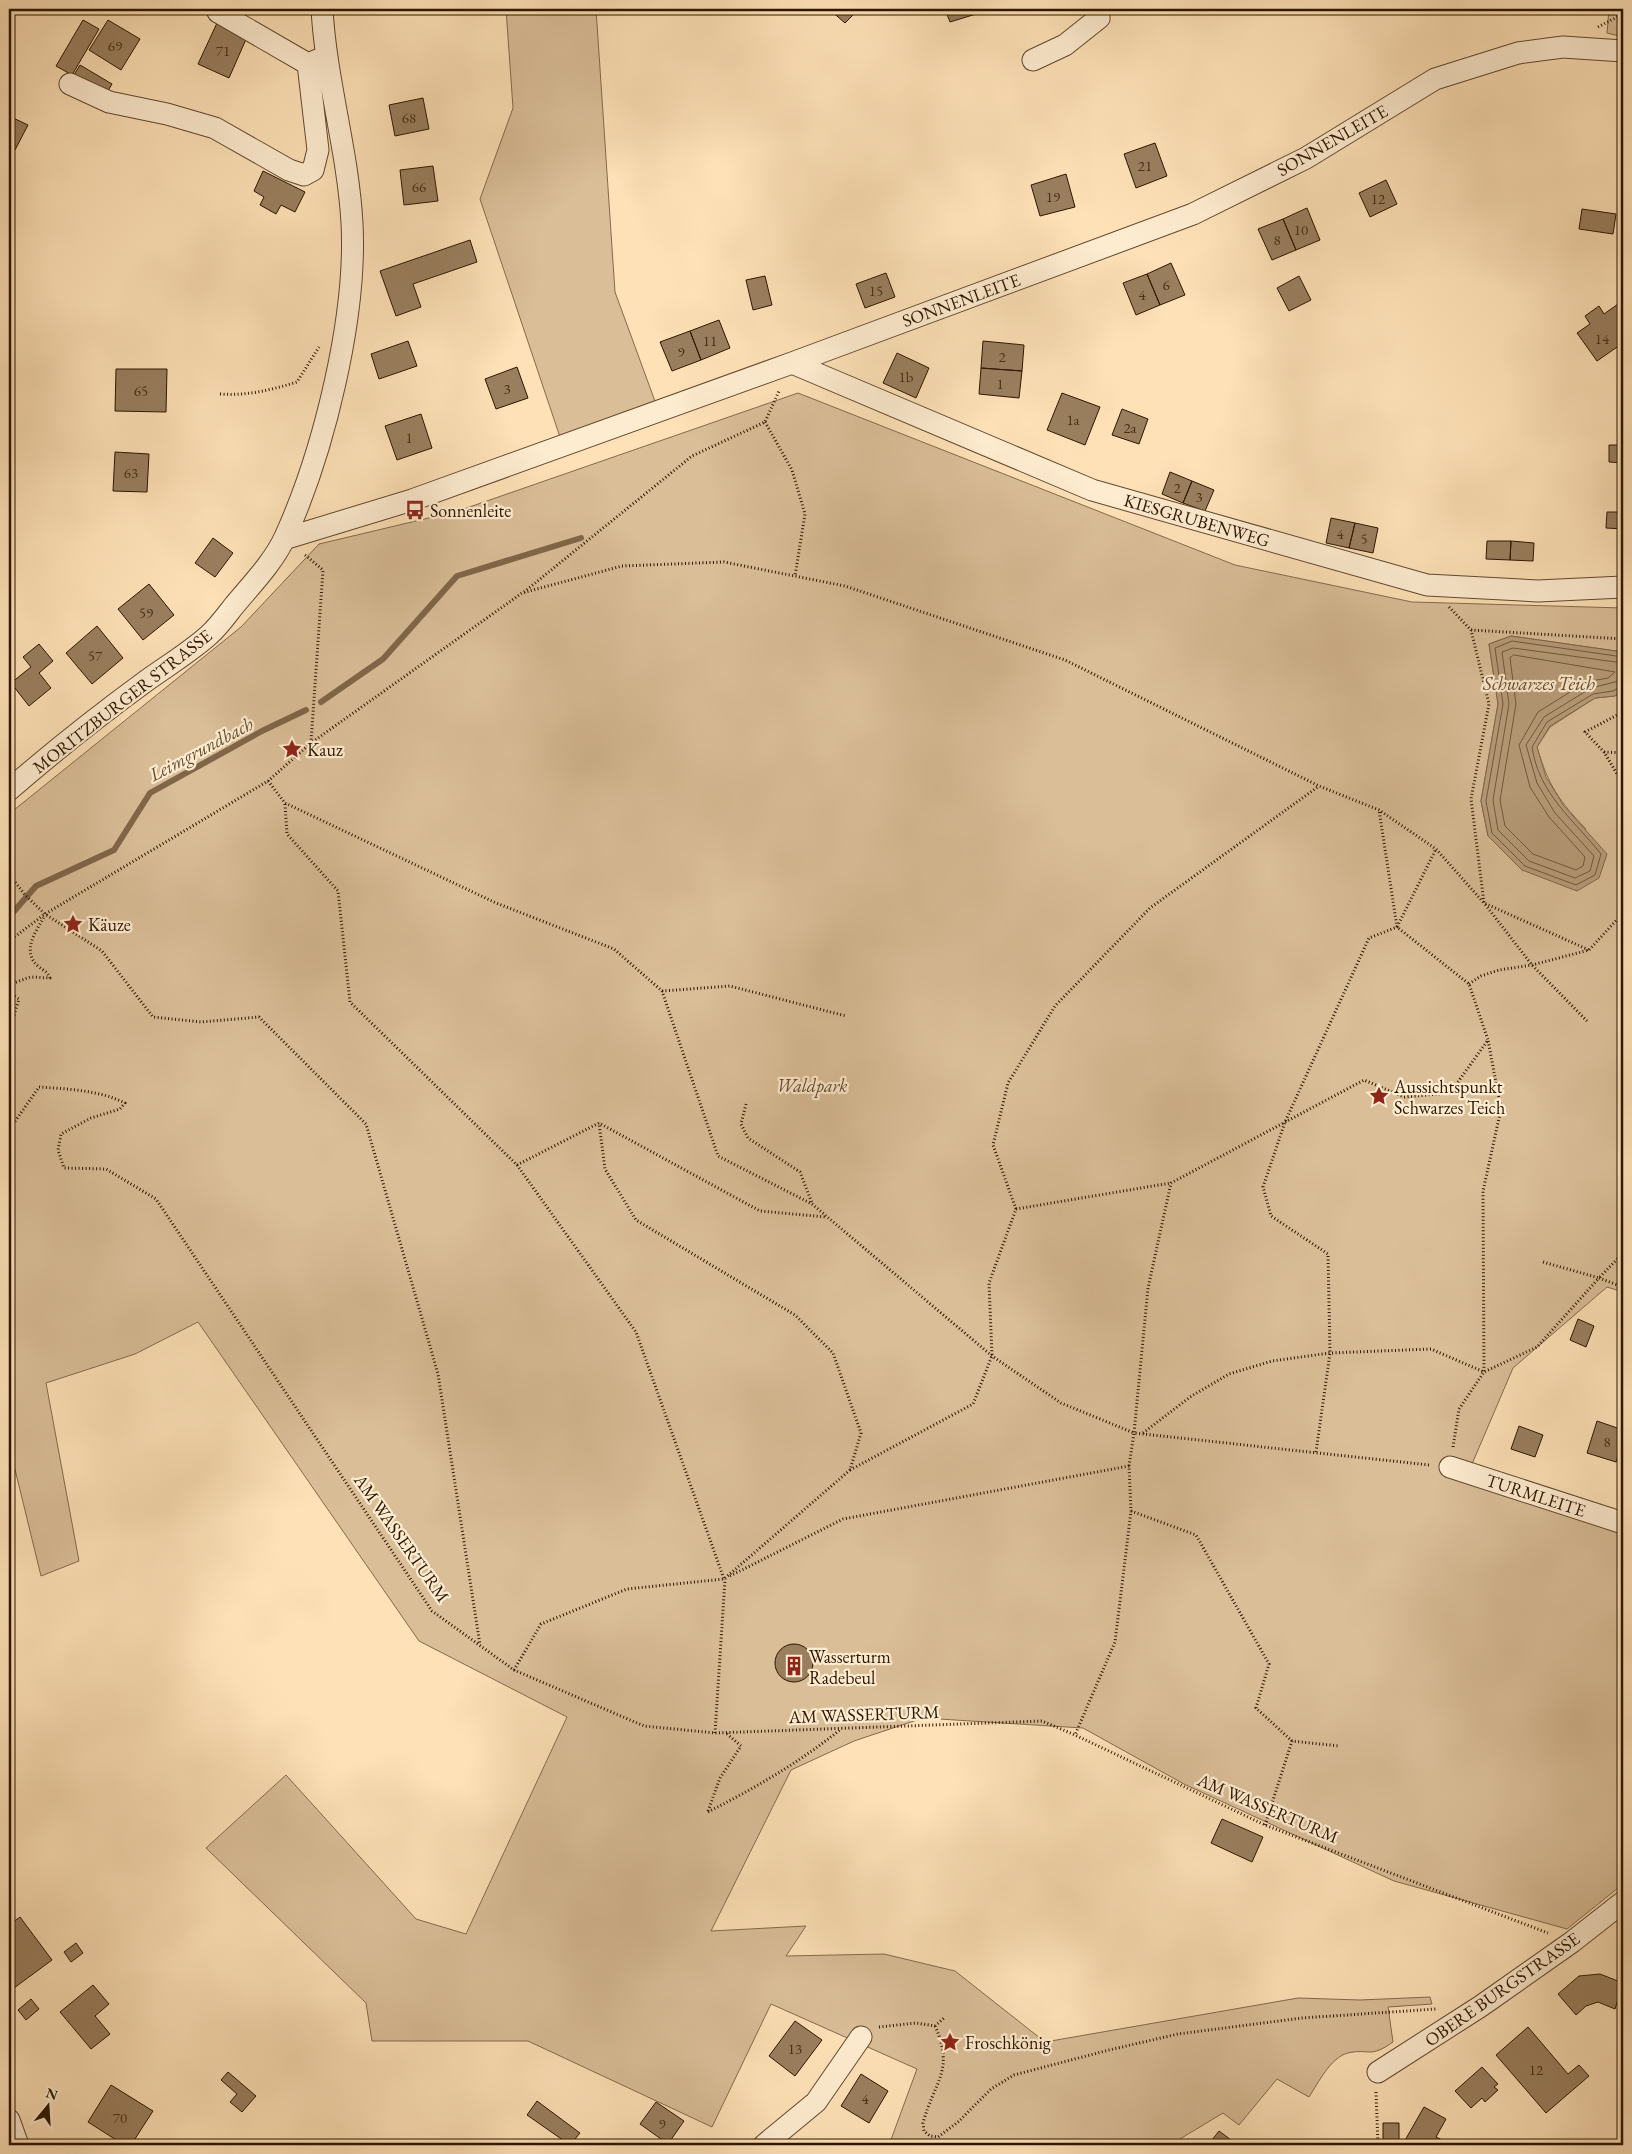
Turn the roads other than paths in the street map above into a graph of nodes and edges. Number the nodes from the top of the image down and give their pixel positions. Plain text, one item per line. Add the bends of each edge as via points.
1 (322, 9) edge
2 (1096, 9) edge
3 (218, 12) dead end
4 (1623, 51) edge
5 (1033, 60) dead end
6 (317, 61) junction
7 (70, 84) dead end
8 (792, 363) junction
9 (284, 539) junction
10 (1623, 587) edge
11 (9, 790) edge
12 (1450, 1467) road end
13 (1623, 1523) edge
14 (1623, 1902) edge
15 (861, 2037) road end
16 (1377, 2082) road end
17 (9, 2120) edge
18 (18, 2145) edge
19 (764, 2145) edge

1 - 6 street, MORITZBURGER STRASSE
2 - 5 street via 1099,18 1065,45
3 - 6 street
4 - 8 street, SONNENLEITE via 1563,47 1518,53 1435,78 1306,158 1193,214
6 - 7 street via 318,150 313,170 304,175 289,170 215,128 109,102
6 - 9 street, MORITZBURGER STRASSE via 347,175 352,224 352,275 342,347 312,469
8 - 9 street, SONNENLEITE via 412,500
8 - 10 street, KIESGRUBENWEG via 1092,490 1427,585 1538,591
9 - 11 street, MORITZBURGER STRASSE via 265,568 210,635 64,742
12 - 13 street, TURMLEITE
14 - 16 street, OBERE BURGSTRASSE
15 - 19 street via 816,2102
17 - 18 street

